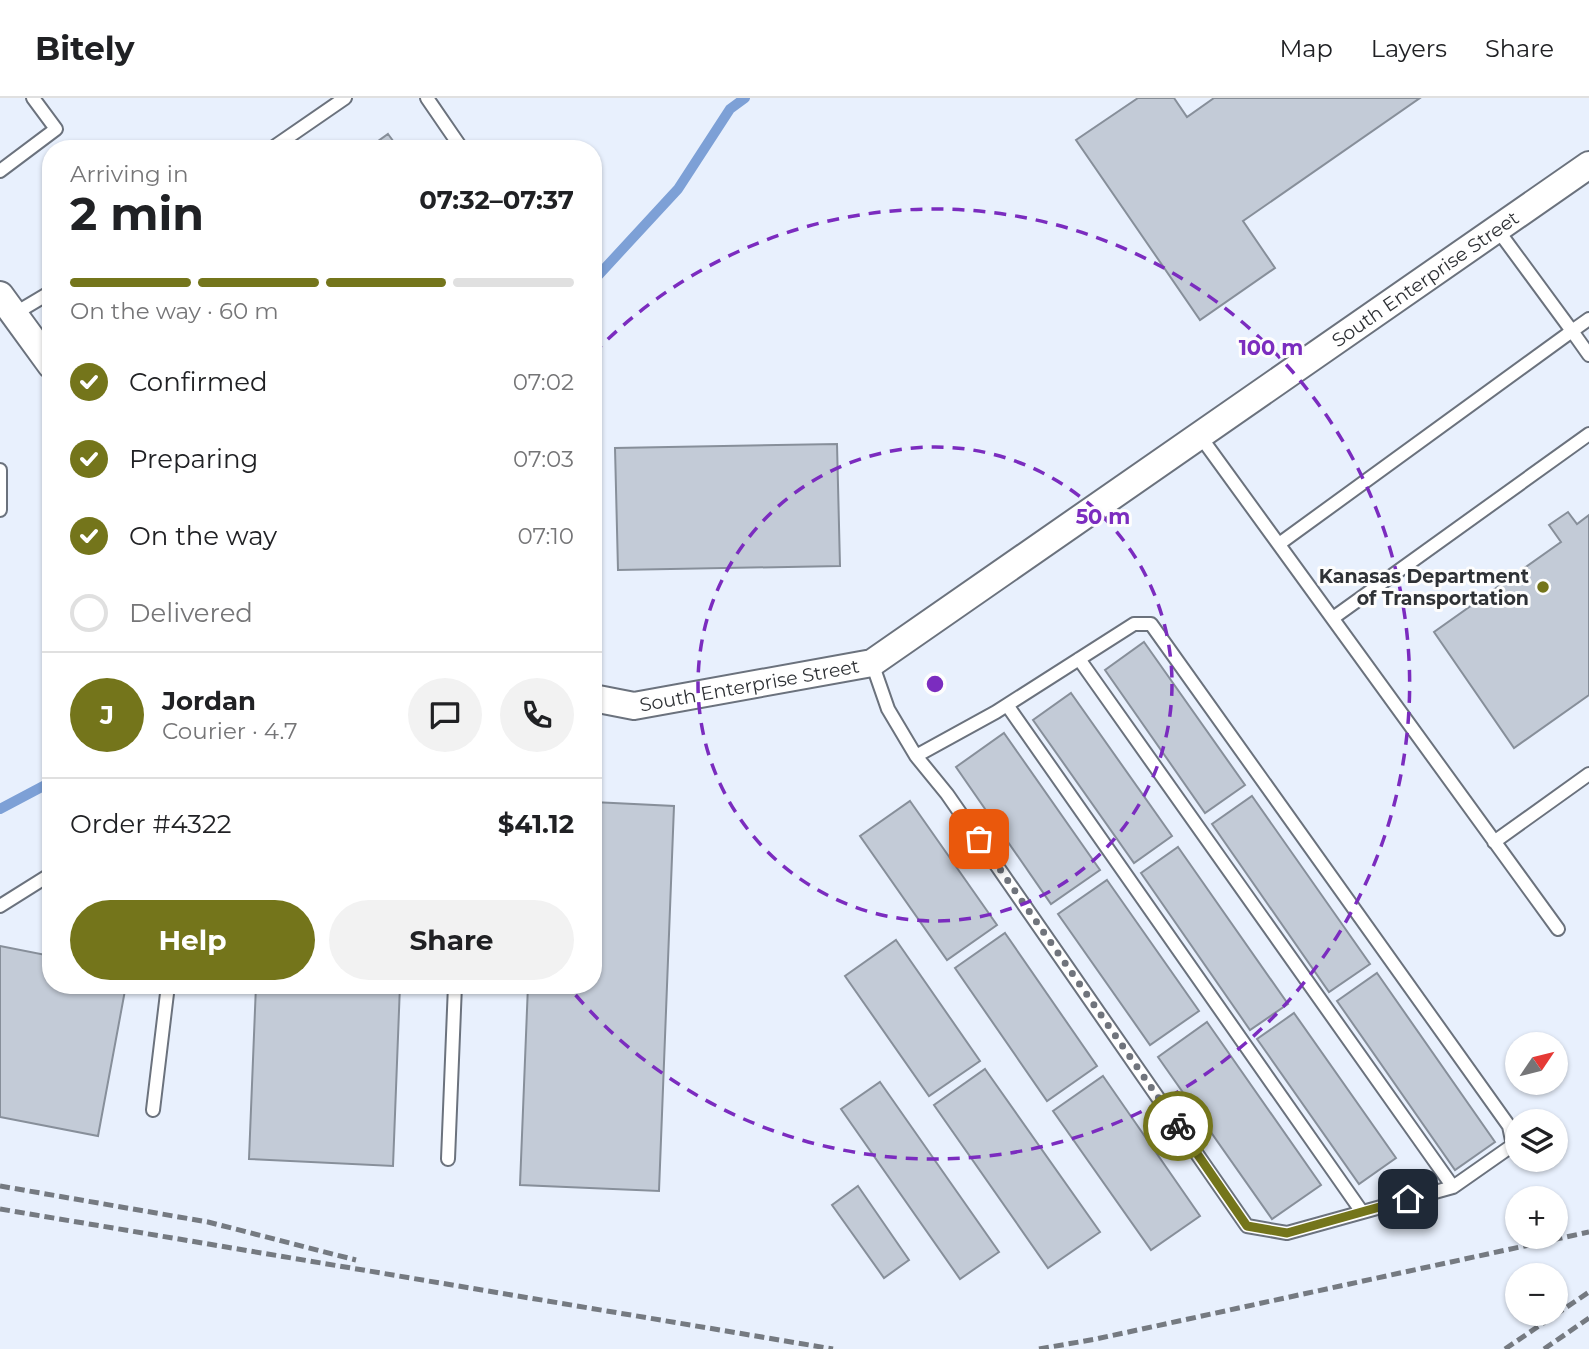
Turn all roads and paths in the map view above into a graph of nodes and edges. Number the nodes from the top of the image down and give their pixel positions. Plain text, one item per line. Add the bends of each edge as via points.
1 (33, 98) edge
2 (345, 98) edge
3 (427, 98) edge
4 (284, 140) edge
5 (456, 140) edge
6 (1589, 164) edge
7 (0, 171) edge
8 (1497, 229) junction
9 (42, 294) edge
10 (7, 304) edge
11 (1589, 319) edge
12 (1572, 331) junction
13 (42, 353) edge
14 (1589, 355) edge
15 (1589, 434) edge
16 (1200, 436) junction
17 (0, 470) edge
18 (0, 510) edge
19 (1279, 544) junction
20 (1333, 618) junction
21 (1079, 659) junction
22 (872, 663) junction
23 (602, 700) edge
24 (1007, 705) junction
25 (915, 756) junction
26 (1589, 774) edge
27 (1494, 842) junction
28 (42, 880) edge
29 (0, 906) edge
30 (1558, 929) dead end
31 (167, 994) edge
32 (455, 994) edge
33 (153, 1110) dead end
34 (448, 1159) dead end
35 (1453, 1187) junction
36 (1362, 1212) junction

1 - 7 lane via 56,129
2 - 4 lane
3 - 5 lane
6 - 8 street, South Enterprise Street
8 - 12 lane
8 - 16 street, South Enterprise Street
9 - 10 lane
10 - 13 street
11 - 12 lane
12 - 14 lane
12 - 19 lane
15 - 20 lane
16 - 19 lane
16 - 22 street, South Enterprise Street
17 - 18 lane
19 - 20 lane
20 - 27 lane
21 - 24 lane
21 - 35 lane
21 - 35 lane via 1135,624 1151,624 1501,1115 1513,1144
22 - 23 street, South Enterprise Street via 634,706
22 - 25 lane via 888,709
24 - 25 lane
24 - 36 lane
25 - 36 lane via 947,794 1247,1226 1287,1233
26 - 27 lane
27 - 30 lane
28 - 29 lane
31 - 33 lane
32 - 34 lane
35 - 36 lane

